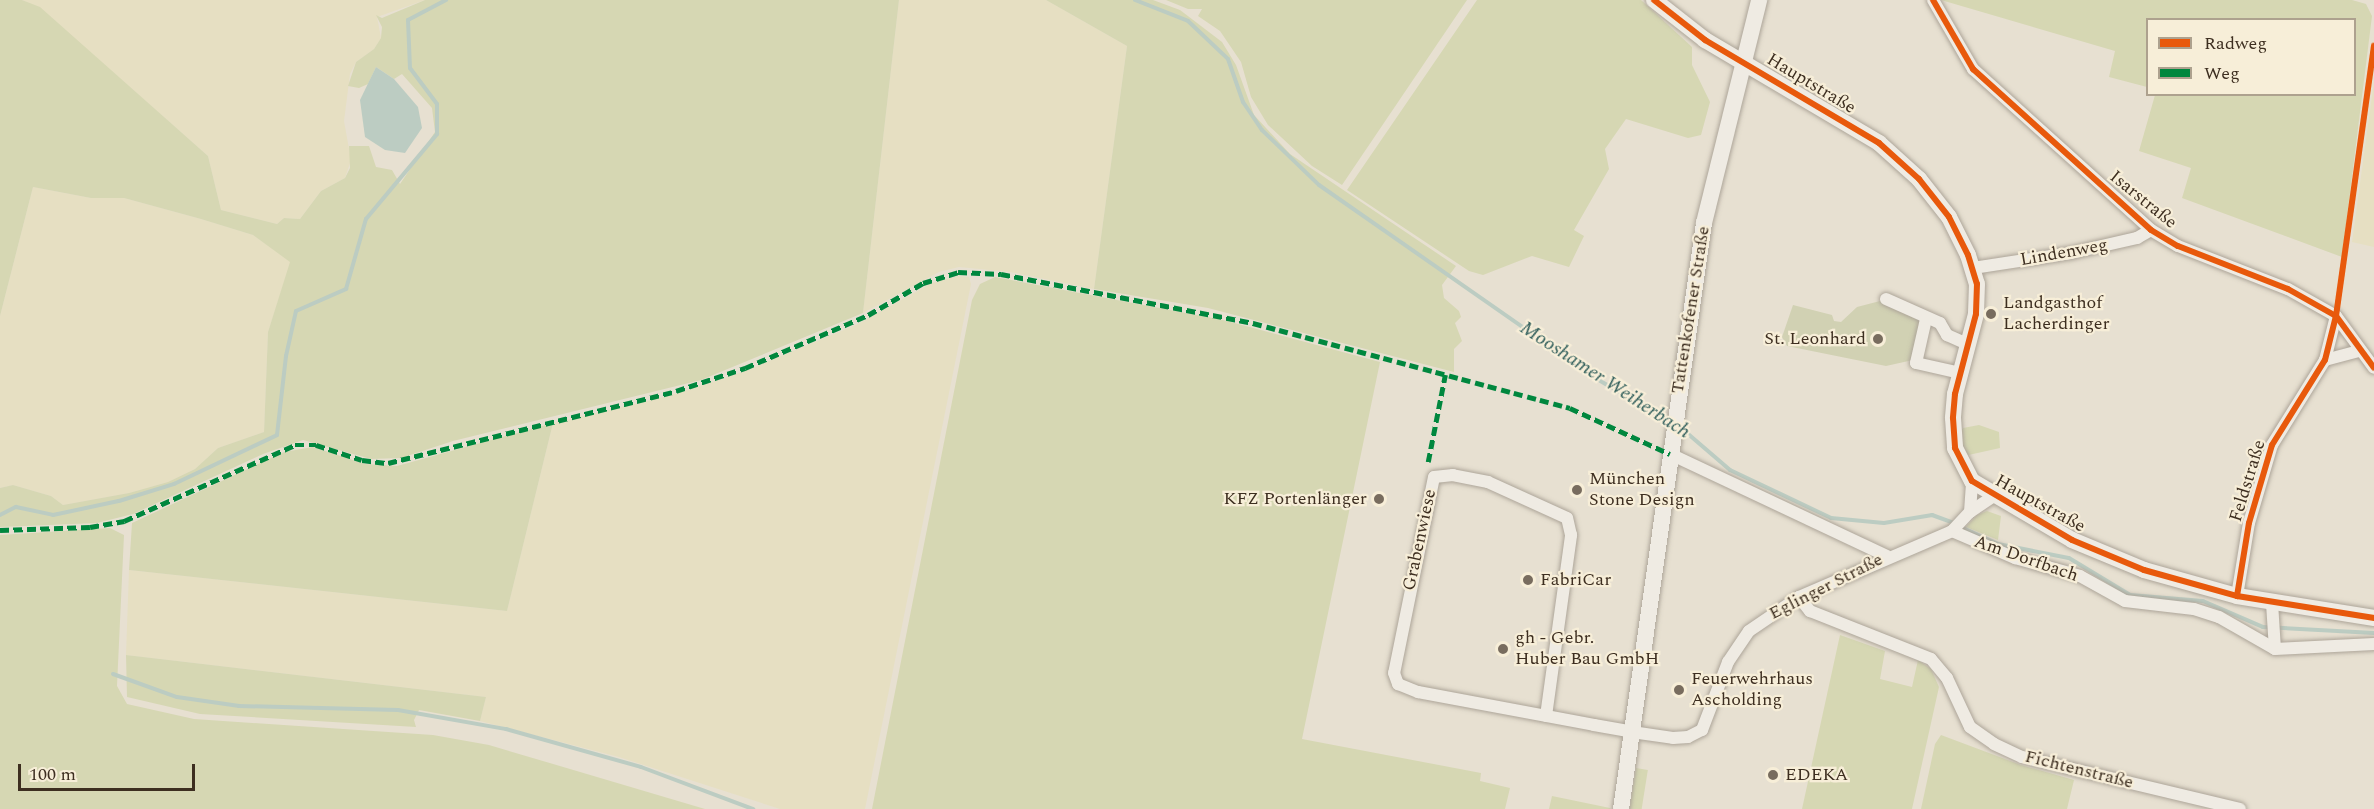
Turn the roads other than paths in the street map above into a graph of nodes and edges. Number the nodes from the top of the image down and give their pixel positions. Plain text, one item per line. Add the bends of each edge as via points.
1 (1654, 0) edge
2 (1759, 0) edge
3 (1933, 0) edge
4 (1742, 62) junction
5 (2151, 230) junction
6 (1973, 268) junction
7 (1886, 299) dead end
8 (2336, 316) junction
9 (1926, 319) junction
10 (1969, 345) junction
11 (2359, 351) junction
12 (2325, 360) junction
13 (2374, 368) edge
14 (1960, 373) junction
15 (1670, 454) junction
16 (1972, 481) junction
17 (1994, 496) junction
18 (1959, 523) junction
19 (1887, 556) junction
20 (2237, 596) junction
21 (1799, 597) junction
22 (2272, 610) junction
23 (2374, 618) edge
24 (2374, 644) edge
25 (2275, 649) junction
26 (1546, 716) junction
27 (1632, 732) junction
28 (1621, 809) edge
29 (2240, 809) edge

1 - 4 main road, Hauptstraße via 1705,40
2 - 4 main road, Tattenkofener Straße
3 - 5 street, Isarstraße via 1973,69
4 - 6 main road, Hauptstraße via 1870,137 1899,159 1935,196
4 - 15 main road, Tattenkofener Straße via 1704,223
5 - 6 street, Lindenweg via 2137,238 2071,253
5 - 8 street, Isarstraße via 2178,246 2288,290
6 - 10 main road, Hauptstraße via 1977,300
7 - 9 street
8 - 11 street, Isarstraße
8 - 12 street, Feldstraße
9 - 10 street via 1940,323 1947,335
9 - 14 street via 1916,363
10 - 14 main road, Hauptstraße
11 - 12 street
11 - 13 street, Isarstraße
12 - 20 street, Feldstraße via 2272,445 2249,523
14 - 16 main road, Hauptstraße via 1952,433 1960,464
15 - 19 street
15 - 27 main road, Tattenkofener Straße
16 - 17 main road, Hauptstraße
16 - 18 street
17 - 18 street, Eglinger Straße
17 - 20 main road, Hauptstraße via 2104,555
18 - 19 street, Eglinger Straße
18 - 25 street, Am Dorfbach via 1999,552 2080,576 2125,601 2219,617
19 - 21 street, Eglinger Straße
20 - 22 main road, Hauptstraße
21 - 27 street, Eglinger Straße via 1768,615 1733,652 1702,730 1688,737 1673,738
21 - 29 street, Fichtenstraße via 1810,611 1931,659 1947,678 1970,727 1994,744 2022,757
22 - 23 main road, Hauptstraße
22 - 25 street
24 - 25 street
26 - 26 street, Grabenwiese via 1418,692 1398,684 1394,673 1434,477 1453,475 1488,482 1567,518 1570,536
26 - 27 street, Grabenwiese
27 - 28 main road, Tattenkofener Straße

